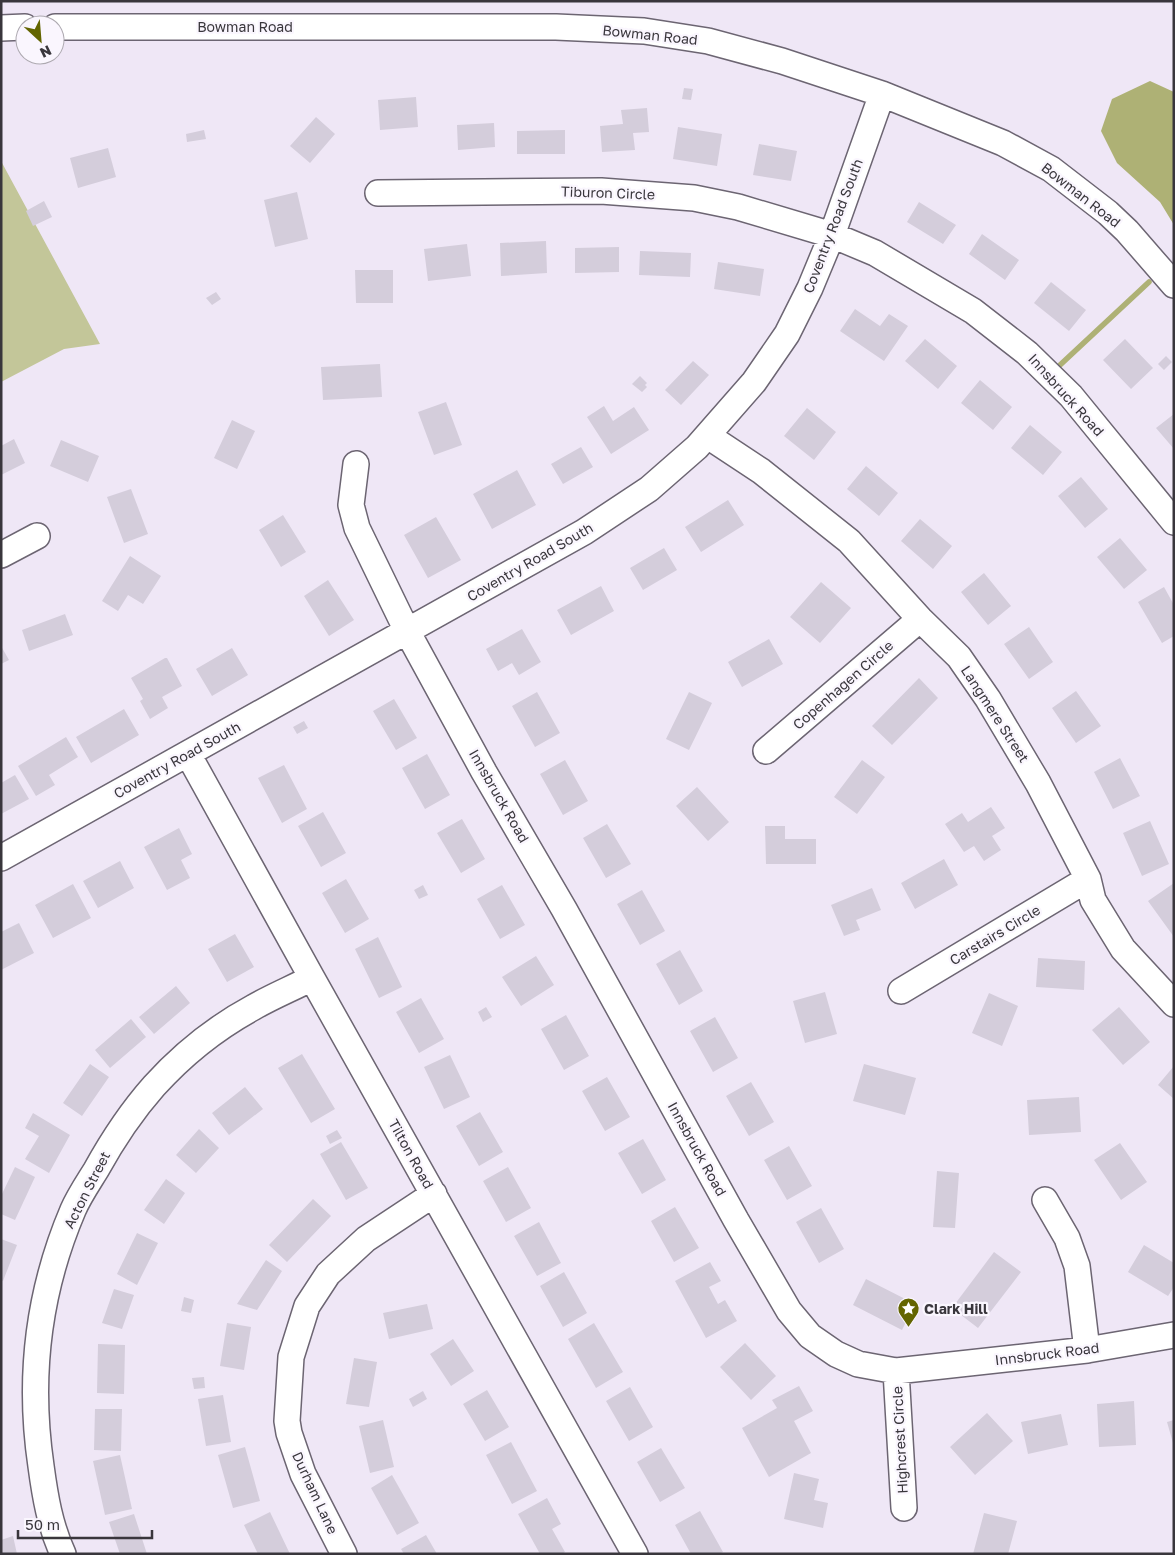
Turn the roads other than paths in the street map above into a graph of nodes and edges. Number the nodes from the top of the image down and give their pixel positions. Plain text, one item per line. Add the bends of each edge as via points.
1 (65, 27) edge
2 (1, 28) edge
3 (15, 28) edge
4 (882, 94) junction
5 (378, 192) dead end
6 (832, 235) junction
7 (1174, 286) edge
8 (708, 436) junction
9 (356, 464) dead end
10 (1174, 522) edge
11 (37, 536) dead end
12 (1, 555) edge
13 (920, 619) junction
14 (407, 631) junction
15 (766, 751) dead end
16 (188, 754) junction
17 (1, 858) edge
18 (1088, 878) junction
19 (312, 978) junction
20 (902, 990) dead end
21 (1174, 1004) edge
22 (434, 1194) junction
23 (1044, 1200) dead end
24 (1174, 1335) edge
25 (1087, 1350) junction
26 (896, 1371) junction
27 (904, 1508) dead end
28 (63, 1554) edge
29 (344, 1554) edge
30 (635, 1554) edge

1 - 4 street, Bowman Road via 556,27 644,31 708,41
2 - 3 street
4 - 6 street, Coventry Road South
4 - 7 street, Bowman Road via 1004,143 1051,169 1127,231
5 - 6 street, Tiburon Circle via 601,191 694,198 738,207
6 - 8 street, Coventry Road South via 787,334 754,382
6 - 10 street, Innsbruck Road via 875,253 973,311 1027,353 1070,396
8 - 13 street, Langmere Street via 761,471 849,541
8 - 14 street, Coventry Road South via 649,489 584,532
9 - 14 street, Innsbruck Road via 351,505 357,528
11 - 12 street
13 - 15 street, Copenhagen Circle
13 - 18 street, Langmere Street via 958,657 988,699 1038,783
14 - 16 street, Coventry Road South
14 - 26 street, Innsbruck Road via 790,1311 810,1336 836,1354 858,1364
16 - 17 street, Coventry Road South
16 - 19 street, Tilton Road
18 - 20 street, Carstairs Circle
18 - 21 street, Langmere Street via 1093,900 1123,950
19 - 22 street, Tilton Road
19 - 28 street, Acton Street via 254,1007 214,1032 153,1087 114,1138 74,1209 56,1255 36,1355 36,1430 46,1498
22 - 29 street, Durham Lane via 366,1239 328,1274 307,1306 291,1357 289,1434 303,1474
22 - 30 street, Tilton Road
23 - 25 street via 1067,1238 1077,1266
24 - 25 street, Innsbruck Road
25 - 26 street, Innsbruck Road
26 - 27 street, Highcrest Circle

